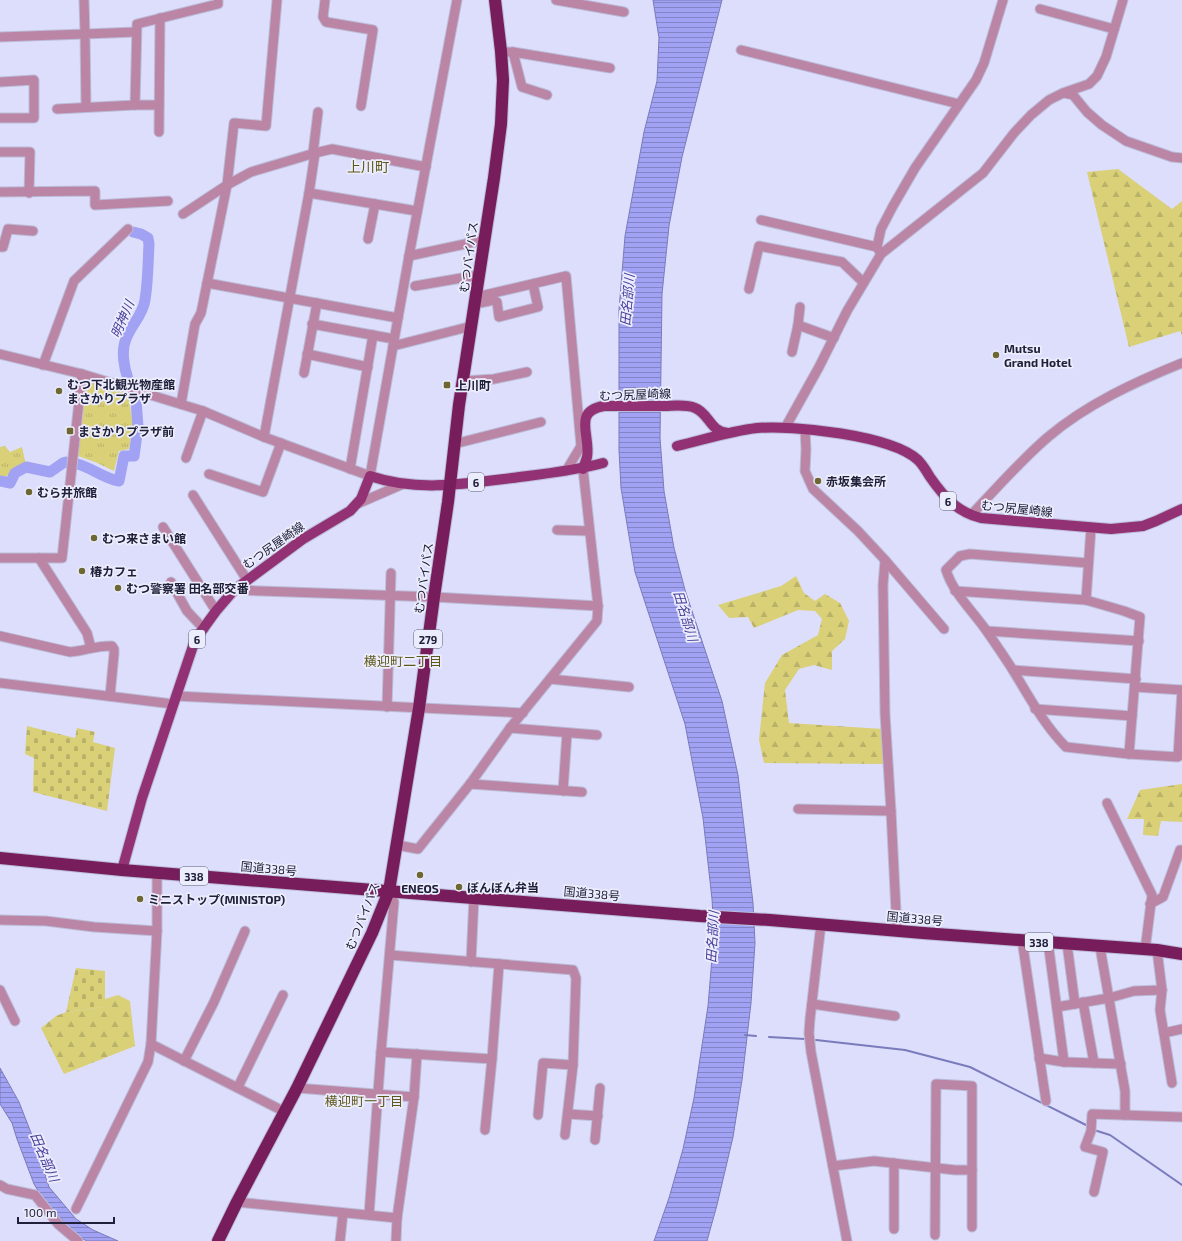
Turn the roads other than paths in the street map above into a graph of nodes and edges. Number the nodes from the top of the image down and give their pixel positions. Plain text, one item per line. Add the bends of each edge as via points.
1 (84, 0) edge
2 (218, 0) edge
3 (277, 0) edge
4 (324, 0) edge
5 (457, 0) edge
6 (496, 0) edge
7 (556, 0) edge
8 (1003, 0) edge
9 (1123, 0) edge
10 (592, 3) edge
11 (1040, 9) dead end
12 (624, 12) dead end
13 (160, 18) junction
14 (1114, 29) junction
15 (136, 32) junction
16 (85, 34) junction
17 (0, 35) edge
18 (741, 50) dead end
19 (507, 52) junction
20 (610, 68) dead end
21 (0, 82) edge
22 (1063, 93) junction
23 (547, 95) dead end
24 (959, 104) junction
25 (135, 105) junction
26 (160, 105) junction
27 (361, 106) dead end
28 (86, 107) junction
29 (57, 109) dead end
30 (318, 112) dead end
31 (0, 118) edge
32 (159, 132) dead end
33 (0, 152) edge
34 (314, 153) junction
35 (1182, 158) edge
36 (426, 167) junction
37 (227, 185) junction
38 (0, 192) edge
39 (29, 193) junction
40 (309, 193) junction
41 (168, 201) dead end
42 (375, 204) junction
43 (418, 211) junction
44 (183, 214) dead end
45 (761, 220) dead end
46 (128, 229) dead end
47 (33, 231) dead end
48 (368, 240) dead end
49 (484, 240) junction
50 (0, 247) edge
51 (879, 250) junction
52 (409, 256) junction
53 (479, 275) junction
54 (863, 282) junction
55 (207, 283) junction
56 (533, 284) junction
57 (415, 286) dead end
58 (749, 289) dead end
59 (290, 298) junction
60 (475, 300) junction
61 (317, 303) junction
62 (800, 306) dead end
63 (398, 318) junction
64 (312, 324) junction
65 (798, 325) junction
66 (472, 326) junction
67 (374, 335) junction
68 (834, 338) junction
69 (393, 342) junction
70 (792, 352) dead end
71 (0, 354) edge
72 (307, 354) junction
73 (1182, 363) edge
74 (43, 365) junction
75 (368, 367) junction
76 (528, 372) dead end
77 (82, 374) junction
78 (304, 374) dead end
79 (463, 381) junction
80 (181, 404) junction
81 (203, 411) junction
82 (541, 422) dead end
83 (785, 428) junction
84 (805, 430) junction
85 (732, 433) junction
86 (264, 437) junction
87 (281, 443) junction
88 (454, 444) junction
89 (677, 446) dead end
90 (186, 458) dead end
91 (603, 463) dead end
92 (350, 469) junction
93 (582, 469) junction
94 (566, 471) junction
95 (209, 474) dead end
96 (370, 476) junction
97 (403, 484) junction
98 (449, 486) junction
99 (193, 495) dead end
100 (357, 504) junction
101 (1182, 508) edge
102 (971, 515) junction
103 (163, 527) dead end
104 (1091, 528) junction
105 (557, 530) dead end
106 (589, 531) junction
107 (0, 558) edge
108 (39, 558) junction
109 (885, 560) junction
110 (1088, 562) junction
111 (391, 573) dead end
112 (247, 580) junction
113 (171, 582) dead end
114 (234, 590) junction
115 (955, 591) junction
116 (391, 596) junction
117 (434, 598) junction
118 (1086, 600) junction
119 (598, 606) junction
120 (216, 611) junction
121 (944, 628) dead end
122 (204, 629) junction
123 (987, 631) junction
124 (0, 636) edge
125 (1139, 641) junction
126 (91, 648) junction
127 (1013, 670) junction
128 (550, 679) junction
129 (0, 683) edge
130 (1135, 683) junction
131 (629, 687) dead end
132 (110, 696) junction
133 (175, 700) junction
134 (386, 706) junction
135 (419, 708) junction
136 (1035, 709) junction
137 (523, 713) junction
138 (1132, 716) junction
139 (510, 728) junction
140 (567, 733) junction
141 (597, 735) dead end
142 (1129, 754) junction
143 (470, 784) junction
144 (563, 791) junction
145 (582, 792) dead end
146 (1107, 803) dead end
147 (798, 809) dead end
148 (891, 811) junction
149 (397, 845) junction
150 (1182, 850) edge
151 (0, 858) edge
152 (122, 870) junction
153 (157, 873) junction
154 (389, 891) junction
155 (474, 898) junction
156 (1150, 904) junction
157 (0, 920) edge
158 (821, 924) junction
159 (157, 931) junction
160 (245, 931) dead end
161 (896, 931) junction
162 (1022, 940) junction
163 (1048, 942) junction
164 (1067, 944) junction
165 (1100, 947) junction
166 (1151, 950) junction
167 (1182, 954) edge
168 (390, 955) junction
169 (471, 962) junction
170 (499, 964) junction
171 (0, 990) edge
172 (1162, 990) junction
173 (283, 995) dead end
174 (1109, 998) junction
175 (1079, 1003) junction
176 (812, 1004) junction
177 (1057, 1007) junction
178 (895, 1016) dead end
179 (15, 1021) dead end
180 (1182, 1029) edge
181 (1164, 1033) junction
182 (152, 1044) junction
183 (381, 1052) junction
184 (417, 1054) junction
185 (1039, 1058) junction
186 (492, 1059) junction
187 (184, 1061) junction
188 (1064, 1062) junction
189 (1094, 1063) junction
190 (1121, 1064) junction
191 (573, 1065) junction
192 (1172, 1083) dead end
193 (238, 1087) junction
194 (297, 1088) junction
195 (600, 1088) dead end
196 (378, 1094) junction
197 (414, 1097) junction
198 (1046, 1100) dead end
199 (285, 1112) junction
200 (568, 1114) junction
201 (538, 1115) dead end
202 (1125, 1115) junction
203 (598, 1116) junction
204 (1182, 1117) edge
205 (485, 1130) dead end
206 (565, 1135) dead end
207 (595, 1140) dead end
208 (894, 1163) junction
209 (833, 1166) junction
210 (935, 1168) junction
211 (972, 1170) junction
212 (0, 1185) edge
213 (1094, 1192) dead end
214 (237, 1202) junction
215 (76, 1209) dead end
216 (343, 1213) junction
217 (369, 1215) junction
218 (397, 1218) junction
219 (972, 1227) dead end
220 (894, 1229) dead end
221 (935, 1235) dead end
222 (78, 1241) edge
223 (218, 1241) edge
224 (340, 1241) edge
225 (396, 1241) edge
226 (847, 1241) edge

1 - 16 street
2 - 13 street via 218,4
3 - 37 street via 266,126 234,123
4 - 27 street via 323,17 326,22 373,30
5 - 36 street
6 - 19 highway, むつバイパス / 279
7 - 10 street
8 - 24 street via 984,63 976,80
9 - 14 street
10 - 12 street
11 - 14 street
13 - 15 street via 137,24
13 - 26 street
14 - 22 street via 1106,57 1097,76 1089,84
15 - 16 street
15 - 25 street
16 - 17 street
16 - 28 street
18 - 24 street
19 - 20 street
19 - 23 street via 522,87
19 - 49 highway, むつバイパス / 279 via 501,124
21 - 31 street via 34,80 34,118
22 - 35 street via 1073,95 1092,116 1126,141 1172,158
22 - 51 street via 1049,100 1031,115 983,173
24 - 51 street via 915,168 886,217 881,229
25 - 26 street
25 - 28 street
26 - 32 street
28 - 29 street
30 - 34 street
33 - 39 street via 30,152
34 - 36 street via 332,149
34 - 37 street via 251,172
34 - 40 street
36 - 43 street
37 - 44 street
37 - 55 street
38 - 39 street
39 - 41 street via 95,191 95,204
40 - 42 street
40 - 59 street
42 - 43 street
42 - 48 street
43 - 52 street
45 - 51 street
46 - 74 street via 74,281
47 - 50 street via 8,229 4,246
49 - 52 street
49 - 53 highway, むつバイパス / 279
51 - 54 street
52 - 63 street
53 - 57 street
53 - 60 highway, むつバイパス / 279
54 - 58 street via 842,262 759,246
54 - 68 street
55 - 59 street
55 - 80 street via 201,313 195,324
56 - 60 street
56 - 60 street via 538,307 499,317 497,302
56 - 94 street via 566,276 581,446
59 - 61 street
59 - 86 street
60 - 66 highway, むつバイパス / 279
61 - 63 street
61 - 64 street
62 - 65 street
63 - 69 street
64 - 67 street
64 - 72 street
65 - 68 street
65 - 70 street
66 - 69 street
66 - 79 highway, むつバイパス / 279
67 - 69 street
67 - 75 street
68 - 83 street
69 - 96 street
71 - 74 street
72 - 75 street
72 - 78 street
73 - 102 street via 1093,405 1066,423 1016,467
74 - 77 street
75 - 92 street
76 - 79 street via 494,379
77 - 80 street
77 - 108 street via 62,558
79 - 88 highway, むつバイパス / 279
80 - 81 street
81 - 86 street
81 - 90 street
82 - 88 street
83 - 84 main road, むつ尻屋崎線 / 6
83 - 85 main road, むつ尻屋崎線 / 6 via 757,428
84 - 102 main road, むつ尻屋崎線 / 6 via 854,436 896,447 918,460 946,498
84 - 109 street via 805,471 813,489
85 - 89 main road, むつ尻屋崎線 / 6
85 - 93 main road, むつ尻屋崎線 via 721,433 695,408 596,407 590,410 585,418 587,456
86 - 87 street
87 - 92 street
87 - 95 street via 263,492
88 - 98 highway, むつバイパス / 279
91 - 93 main road, 6
92 - 96 street
93 - 94 main road, 6
93 - 106 street
94 - 98 main road, 6
96 - 97 main road, 6
96 - 100 main road, むつ尻屋崎線 / 6
97 - 98 main road, 6
97 - 100 street
98 - 117 highway, むつバイパス / 279
99 - 112 street
100 - 112 main road, むつ尻屋崎線 / 6
101 - 104 main road, むつ尻屋崎線 / 6 via 1143,526
102 - 104 main road, むつ尻屋崎線 / 6 via 1006,521
103 - 120 street
104 - 110 street
105 - 106 street
106 - 119 street
107 - 108 street
108 - 126 street via 87,633
109 - 121 street
109 - 148 street via 884,714
110 - 115 street via 970,554 960,556 946,570
110 - 118 street
111 - 116 street
112 - 114 main road, むつ尻屋崎線 / 6
113 - 122 street via 187,611
114 - 116 street
114 - 120 main road, むつ尻屋崎線 / 6
115 - 118 street
115 - 123 street
116 - 117 street
116 - 134 street
117 - 119 street
117 - 135 highway, むつバイパス / 279
118 - 125 street via 1140,618
119 - 128 street via 597,621
120 - 122 main road, むつ尻屋崎線 / 6
122 - 133 main road, むつ尻屋崎線 / 6 via 195,640
123 - 125 street
123 - 127 street
124 - 126 street via 70,652
125 - 130 street
126 - 132 street via 112,646 114,649
127 - 130 street
127 - 136 street
128 - 131 street
128 - 137 street
129 - 132 street
130 - 138 street
130 - 142 street via 1182,690 1178,757
132 - 133 street
133 - 134 street
133 - 152 main road, むつ尻屋崎線 / 6 via 142,798
134 - 135 street
135 - 137 street
135 - 149 highway, むつバイパス / 279
136 - 138 street
136 - 142 street via 1066,747
137 - 139 street
138 - 142 street
139 - 140 street
139 - 143 street
140 - 141 street
140 - 144 street
143 - 144 street
143 - 149 street via 418,849
144 - 145 street
146 - 156 street via 1152,895
147 - 148 street
148 - 161 street
149 - 154 highway, むつバイパス / 279
150 - 156 street via 1163,897
151 - 152 highway, 国道338号 / 338
152 - 153 highway, 国道338号 / 338
153 - 154 highway, 国道338号 / 338
153 - 159 street
154 - 155 highway, 国道338号 / 338
154 - 168 street via 394,902
154 - 194 highway, むつバイパス / 279 via 372,933
155 - 158 highway, 国道338号 / 338
155 - 169 street
156 - 166 street
157 - 159 street via 46,920 94,927
158 - 161 highway, 国道338号 / 338
158 - 176 street
159 - 182 street
160 - 187 street via 214,1002
161 - 162 highway, 国道338号 / 338
162 - 163 highway, 国道338号 / 338
162 - 185 street
163 - 164 highway, 国道338号 / 338
163 - 177 street
164 - 165 highway, 国道338号 / 338
164 - 175 street
165 - 166 highway, 国道338号 / 338
165 - 174 street
166 - 167 highway, 国道338号 / 338
166 - 172 street
168 - 169 street
168 - 183 street
169 - 170 street
170 - 186 street
170 - 191 street via 573,970 576,978
171 - 179 street
172 - 174 street via 1134,991
172 - 181 street via 1160,1010
173 - 193 street
174 - 175 street
174 - 190 street
175 - 177 street
175 - 189 street
176 - 178 street
176 - 209 street via 809,1033 811,1052
177 - 188 street
180 - 181 street
181 - 192 street
182 - 187 street
182 - 215 street via 148,1062
183 - 184 street
183 - 196 street
184 - 186 street
184 - 197 street
185 - 188 street
185 - 198 street
186 - 205 street
187 - 193 street
188 - 189 street
189 - 190 street
190 - 202 street
191 - 200 street
191 - 201 street via 543,1063
193 - 199 street
194 - 196 street
194 - 199 highway, むつバイパス / 279
195 - 203 street
196 - 197 street
196 - 217 street
197 - 218 street
199 - 214 highway, むつバイパス / 279
200 - 203 street
200 - 206 street
202 - 204 street
202 - 213 street via 1092,1114 1091,1131 1085,1147 1103,1152
203 - 207 street
208 - 209 street via 874,1161
208 - 210 street
208 - 220 street
209 - 226 street
210 - 211 street
210 - 211 street via 936,1084 972,1086
210 - 221 street
211 - 219 street
212 - 222 street via 35,1195 58,1224
214 - 216 street
214 - 223 highway, むつバイパス / 279
216 - 217 street
216 - 224 street
217 - 218 street
218 - 225 street

